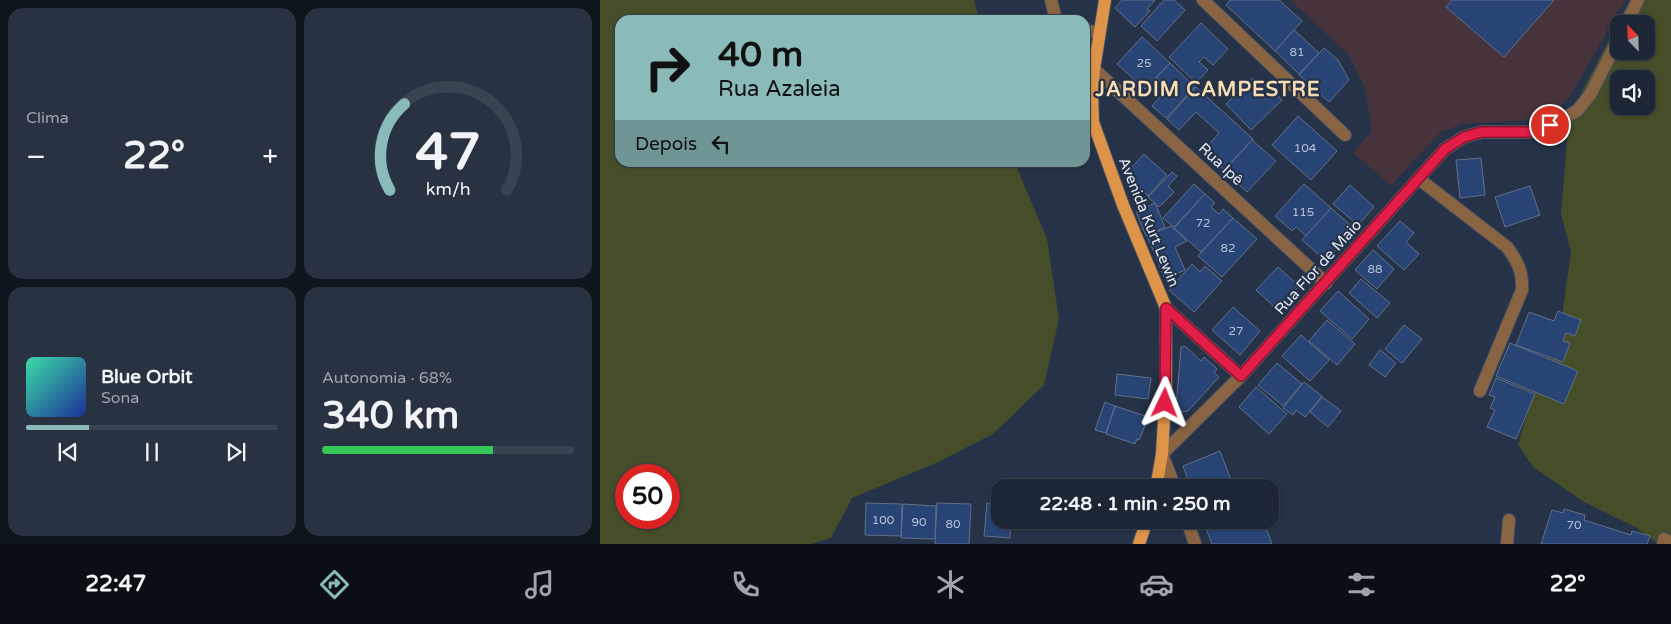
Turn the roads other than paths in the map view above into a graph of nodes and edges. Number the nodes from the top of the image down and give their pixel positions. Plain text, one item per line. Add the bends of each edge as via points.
1 (1051, 0) edge
2 (1106, 0) edge
3 (1203, 0) edge
4 (1638, 0) edge
5 (1055, 15) edge
6 (1630, 15) edge
7 (1090, 31) edge
8 (1099, 32) junction
9 (1610, 56) edge
10 (1094, 70) junction
11 (1090, 116) edge
12 (1093, 122) junction
13 (1345, 135) dead end
14 (1419, 179) junction
15 (1326, 283) junction
16 (1166, 308) junction
17 (1241, 376) junction
18 (1480, 392) dead end
19 (1162, 454) junction
20 (1158, 479) edge
21 (1172, 479) edge
22 (1509, 520) dead end
23 (1144, 529) edge
24 (1190, 529) edge
25 (1139, 544) edge
26 (1195, 544) edge
27 (1507, 544) edge

1 - 5 street
2 - 8 main road, Avenida Kurt Lewin
3 - 13 street
4 - 6 street
7 - 8 street
8 - 10 main road, Avenida Kurt Lewin
9 - 14 street, Rua Flor de Maio via 1590,95 1577,111 1529,132 1482,132 1464,137 1445,149
10 - 12 main road, Avenida Kurt Lewin
10 - 15 street, Rua Ipê
11 - 12 street
12 - 16 main road, Avenida Kurt Lewin
14 - 15 street, Rua Flor de Maio
14 - 18 street via 1507,247 1522,277 1522,290
15 - 17 street, Rua Flor de Maio
16 - 17 street
16 - 19 main road, Avenida Kurt Lewin
17 - 19 street, Rua Flor de Maio
19 - 20 main road, Avenida Kurt Lewin
19 - 21 street
22 - 27 street
23 - 25 main road
24 - 26 street

